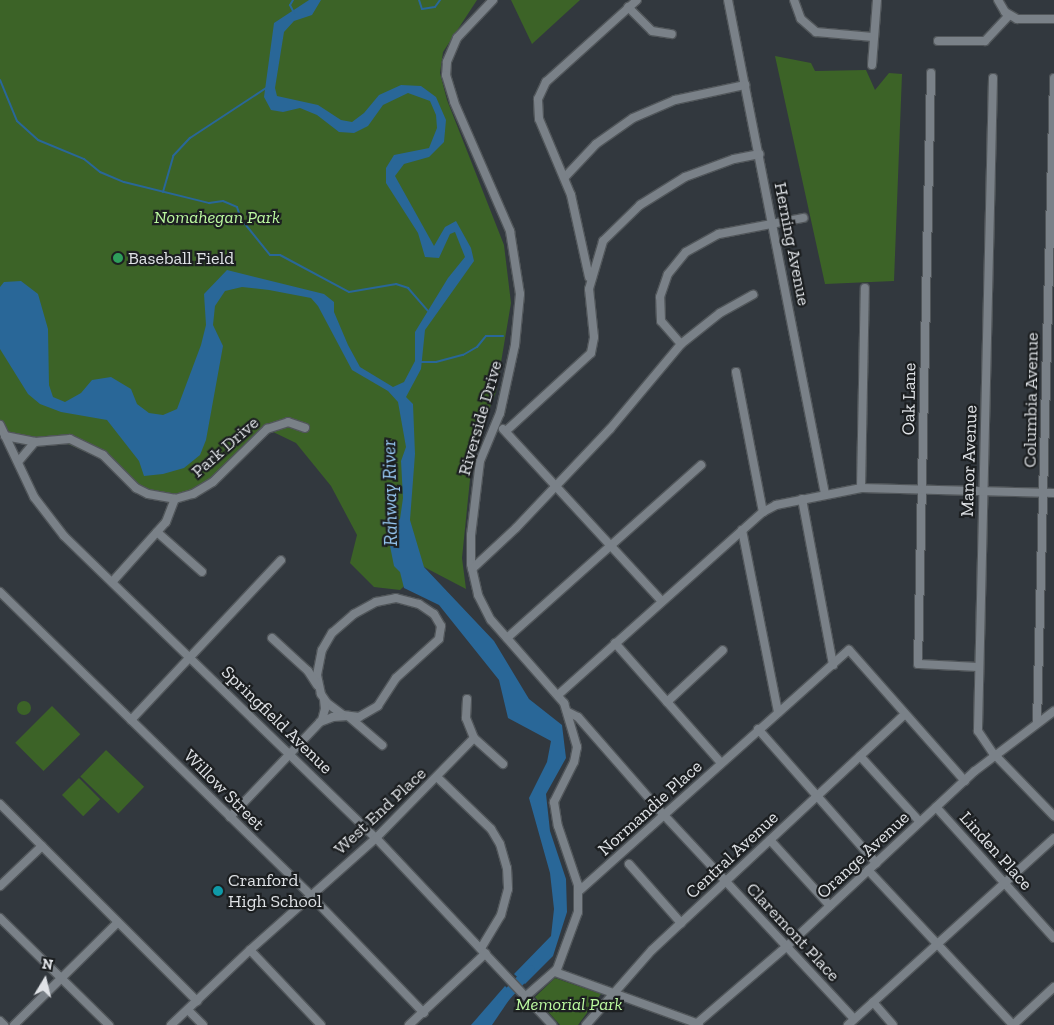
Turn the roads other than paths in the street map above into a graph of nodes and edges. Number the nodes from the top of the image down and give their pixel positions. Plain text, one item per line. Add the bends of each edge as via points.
1 (493, 0) edge
2 (637, 0) edge
3 (728, 0) edge
4 (794, 0) edge
5 (876, 0) edge
6 (998, 0) edge
7 (628, 8) junction
8 (1009, 15) junction
9 (1054, 20) edge
10 (672, 34) dead end
11 (873, 37) junction
12 (938, 41) dead end
13 (872, 65) dead end
14 (931, 73) dead end
15 (993, 78) dead end
16 (1054, 78) edge
17 (745, 85) junction
18 (760, 154) junction
19 (565, 177) junction
20 (803, 218) dead end
21 (772, 224) junction
22 (590, 279) junction
23 (1051, 285) edge
24 (866, 288) dead end
25 (753, 295) dead end
26 (681, 344) junction
27 (736, 372) dead end
28 (497, 423) junction
29 (0, 425) edge
30 (305, 428) dead end
31 (506, 431) junction
32 (5, 436) junction
33 (35, 442) junction
34 (18, 462) junction
35 (701, 465) dead end
36 (556, 486) junction
37 (861, 488) junction
38 (922, 490) junction
39 (983, 492) junction
40 (1044, 493) junction
41 (1054, 493) edge
42 (825, 494) junction
43 (175, 499) junction
44 (802, 499) junction
45 (763, 512) junction
46 (742, 530) junction
47 (157, 532) junction
48 (611, 546) junction
49 (281, 560) dead end
50 (472, 569) junction
51 (202, 572) dead end
52 (113, 581) junction
53 (0, 592) edge
54 (662, 600) junction
55 (272, 638) dead end
56 (507, 638) junction
57 (615, 643) junction
58 (723, 650) dead end
59 (191, 658) junction
60 (833, 665) junction
61 (979, 667) junction
62 (558, 695) junction
63 (467, 698) dead end
64 (324, 699) junction
65 (667, 702) junction
66 (1054, 711) edge
67 (568, 712) junction
68 (778, 712) junction
69 (906, 714) junction
70 (348, 716) junction
71 (131, 720) junction
72 (320, 722) junction
73 (1037, 723) junction
74 (758, 730) junction
75 (474, 738) junction
76 (382, 746) dead end
77 (290, 754) junction
78 (994, 754) junction
79 (860, 756) junction
80 (721, 763) junction
81 (503, 764) dead end
82 (437, 777) junction
83 (965, 781) junction
84 (817, 796) junction
85 (0, 804) edge
86 (936, 807) junction
87 (664, 815) junction
88 (1054, 816) edge
89 (230, 818) junction
90 (920, 822) junction
91 (376, 838) junction
92 (1054, 838) edge
93 (770, 840) junction
94 (42, 846) junction
95 (876, 863) junction
96 (629, 864) dead end
97 (868, 870) junction
98 (725, 881) junction
99 (1004, 883) junction
100 (0, 886) edge
101 (579, 891) junction
102 (310, 895) junction
103 (830, 906) junction
104 (0, 918) edge
105 (118, 922) junction
106 (681, 923) junction
107 (1054, 938) edge
108 (937, 944) junction
109 (786, 946) junction
110 (250, 950) junction
111 (483, 950) junction
112 (555, 972) junction
113 (61, 978) junction
114 (1054, 987) edge
115 (611, 995) junction
116 (526, 996) junction
117 (197, 1002) junction
118 (873, 1002) junction
119 (188, 1010) junction
120 (424, 1013) junction
121 (0, 1021) edge
122 (851, 1022) edge
123 (698, 1024) edge
124 (4, 1025) edge
125 (14, 1025) edge
126 (108, 1025) edge
127 (172, 1025) edge
128 (203, 1025) edge
129 (321, 1025) edge
130 (410, 1025) edge
131 (552, 1025) edge
132 (586, 1025) edge
133 (893, 1025) edge
134 (1013, 1025) edge

1 - 28 street, Riverside Drive via 457,38 447,62 446,75 454,102 505,217 516,260 520,294 518,328
2 - 7 street
3 - 17 street, Herning Avenue
4 - 11 street via 801,19 816,32
5 - 11 street
6 - 8 street
7 - 10 street via 652,31
7 - 19 street via 546,82 538,96 539,119
8 - 9 street
8 - 12 street via 985,41
11 - 13 street
14 - 38 street, Oak Lane
15 - 39 street, Manor Avenue
16 - 23 street, Columbia Avenue
17 - 18 street, Herning Avenue
17 - 19 street via 675,100 633,118 596,144
18 - 21 street, Herning Avenue
18 - 22 street via 692,173 640,205 603,241
19 - 22 street
20 - 21 street
21 - 26 street via 710,237 686,252 676,264 662,285 659,313 665,329
21 - 42 street, Herning Avenue
22 - 31 street via 594,338 588,358
23 - 40 street, Columbia Avenue
24 - 37 street
25 - 26 street via 720,313
26 - 36 street via 610,429
27 - 45 street
28 - 31 street
28 - 50 street, Riverside Drive via 480,461 470,535
29 - 32 street, Springfield Avenue
30 - 43 street, Park Drive via 288,422 267,429 213,482 193,494
31 - 36 street
32 - 33 street, Park Drive
32 - 34 street, Springfield Avenue
33 - 34 street
33 - 43 street, Park Drive via 70,439 103,454 136,488 148,494
34 - 52 street, Springfield Avenue via 34,497 64,536
35 - 48 street
36 - 48 street
36 - 50 street
37 - 38 street
37 - 42 street
38 - 39 street
38 - 61 street, Oak Lane via 918,664
39 - 40 street
39 - 61 street, Manor Avenue
40 - 41 street
40 - 73 street, Columbia Avenue
42 - 44 street
43 - 47 street via 169,516
44 - 45 street
44 - 60 street
45 - 46 street
46 - 54 street
46 - 68 street
47 - 51 street
47 - 52 street
48 - 54 street
48 - 56 street
49 - 59 street
50 - 56 street, Riverside Drive via 483,607
52 - 59 street, Springfield Avenue
53 - 71 street, Willow Street
54 - 57 street
55 - 64 street via 308,671
56 - 62 street, Riverside Drive
57 - 62 street
57 - 65 street
58 - 65 street
59 - 71 street
59 - 77 street, Springfield Avenue
60 - 68 street, Normandie Place
60 - 69 street, Normandie Place via 849,650
61 - 78 street, Manor Avenue via 978,731
62 - 67 street, Riverside Drive
63 - 75 street via 466,718
64 - 70 street
64 - 70 street via 318,675 322,650 332,633 354,614 376,602 396,598 419,604 434,614 441,626 436,644 396,678 378,706 358,717
64 - 72 street via 325,712
65 - 80 street
66 - 73 street, Orange Avenue
67 - 87 street, Claremont Place via 578,717
67 - 101 street, Riverside Drive via 576,752 572,767 556,794 554,808
68 - 74 street, Normandie Place
69 - 79 street, Central Avenue
69 - 83 street
70 - 72 street
70 - 76 street
71 - 89 street, Willow Street
72 - 77 street
73 - 78 street, Orange Avenue
74 - 80 street, Normandie Place
74 - 84 street
75 - 81 street
75 - 82 street, West End Place
77 - 89 street
77 - 91 street, Springfield Avenue
78 - 83 street, Orange Avenue
78 - 88 street, Manor Avenue
79 - 84 street, Central Avenue
79 - 90 street
80 - 87 street, Normandie Place
82 - 91 street, West End Place
82 - 111 street via 491,830 500,844 508,889 502,914
83 - 86 street, Orange Avenue
84 - 93 street, Central Avenue
84 - 95 street
85 - 94 street
86 - 90 street, Orange Avenue
86 - 99 street, Linden Place
87 - 98 street, Claremont Place
87 - 101 street, Normandie Place
89 - 102 street, Willow Street
90 - 95 street, Orange Avenue
91 - 102 street, West End Place
91 - 111 street, Springfield Avenue
92 - 99 street
93 - 98 street, Central Avenue
93 - 103 street
94 - 100 street
94 - 105 street
95 - 97 street, Orange Avenue
96 - 106 street
97 - 103 street, Orange Avenue
97 - 108 street
98 - 106 street, Central Avenue
98 - 109 street, Claremont Place
99 - 107 street, Linden Place
99 - 108 street
101 - 112 street via 578,912
102 - 110 street, West End Place
102 - 120 street, Willow Street
103 - 109 street, Orange Avenue
104 - 113 street
105 - 113 street
105 - 117 street
106 - 115 street, Central Avenue via 627,974
108 - 118 street
108 - 134 street
109 - 122 street, Claremont Place
109 - 123 street, Orange Avenue
110 - 117 street, West End Place
110 - 129 street
111 - 116 street, Springfield Avenue
111 - 120 street
112 - 115 street
112 - 116 street
113 - 125 street
113 - 126 street
114 - 134 street
115 - 123 street
115 - 132 street, Central Avenue
116 - 131 street, Springfield Avenue
117 - 119 street, West End Place
118 - 122 street
118 - 133 street
119 - 127 street, West End Place
119 - 128 street
120 - 130 street
121 - 124 street

